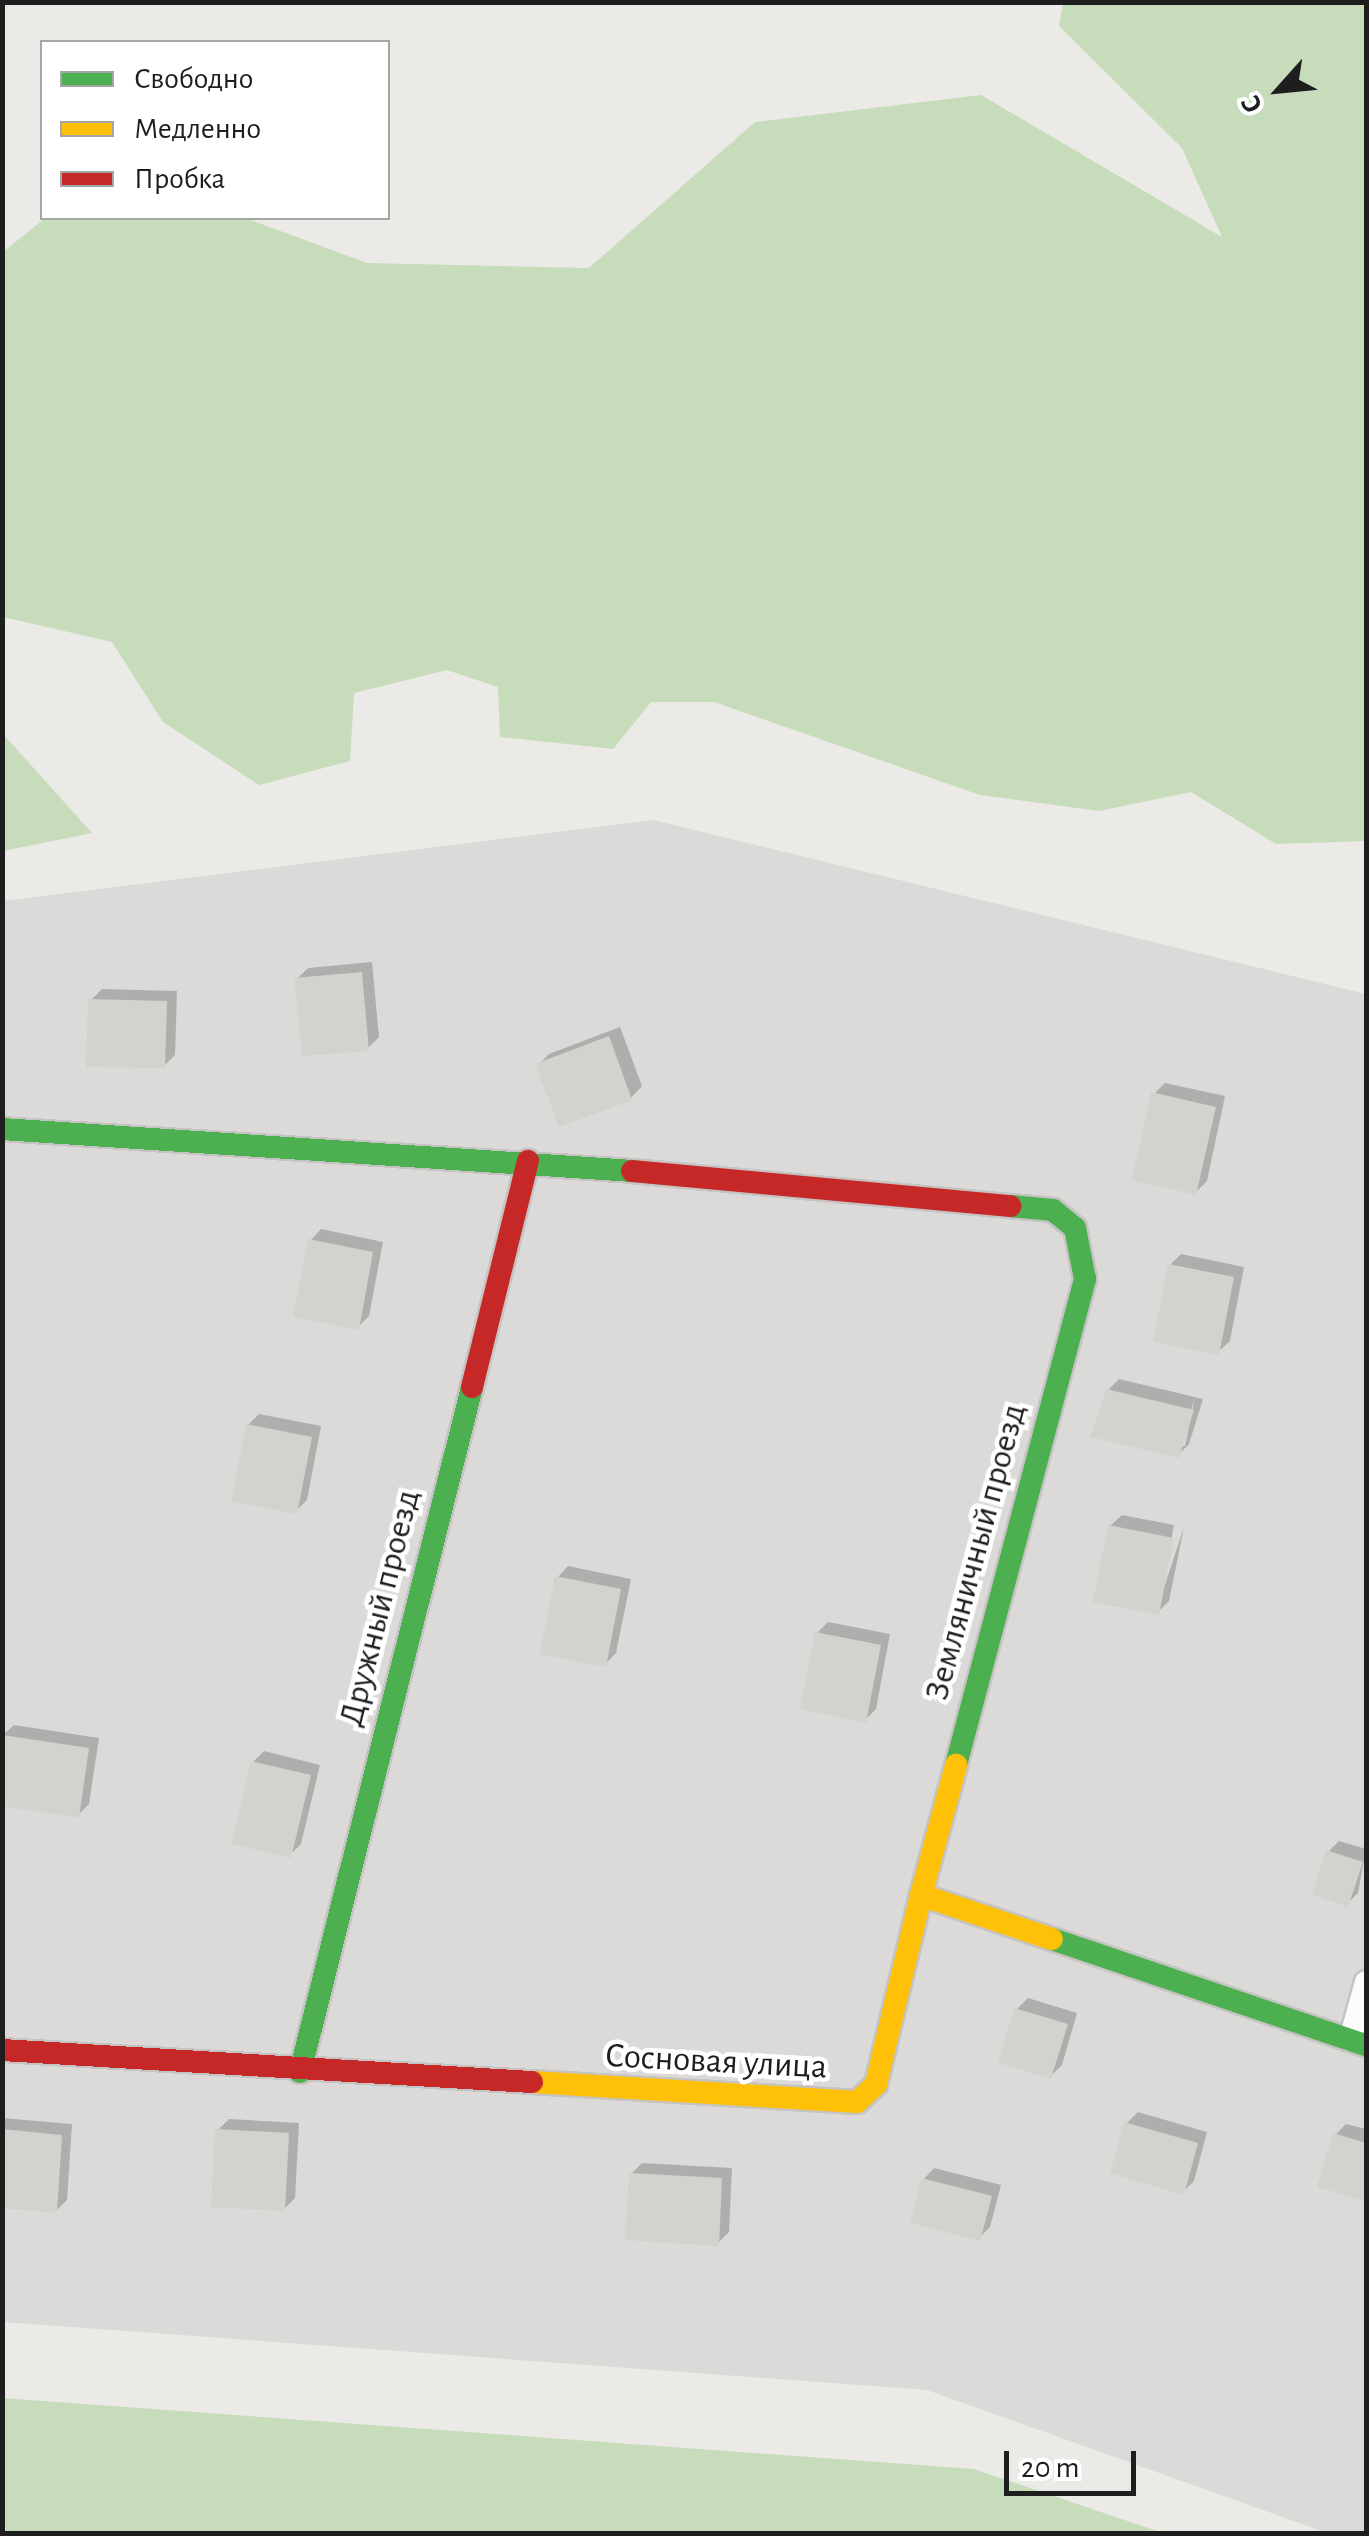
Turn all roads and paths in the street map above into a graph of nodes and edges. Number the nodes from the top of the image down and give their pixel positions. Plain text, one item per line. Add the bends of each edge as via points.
1 (2, 1130) edge
2 (528, 1161) junction
3 (922, 1895) junction
4 (1366, 1982) edge
5 (1358, 2042) edge
6 (2, 2050) edge
7 (300, 2072) junction

1 - 2 street
2 - 3 street, Земляничный проезд via 1029,1203 1053,1210 1074,1228 1085,1280
2 - 7 street, Дружный проезд
3 - 5 street
3 - 7 street, Сосновая улица via 876,2084 856,2102
4 - 5 lane
6 - 7 street, Сосновая улица

